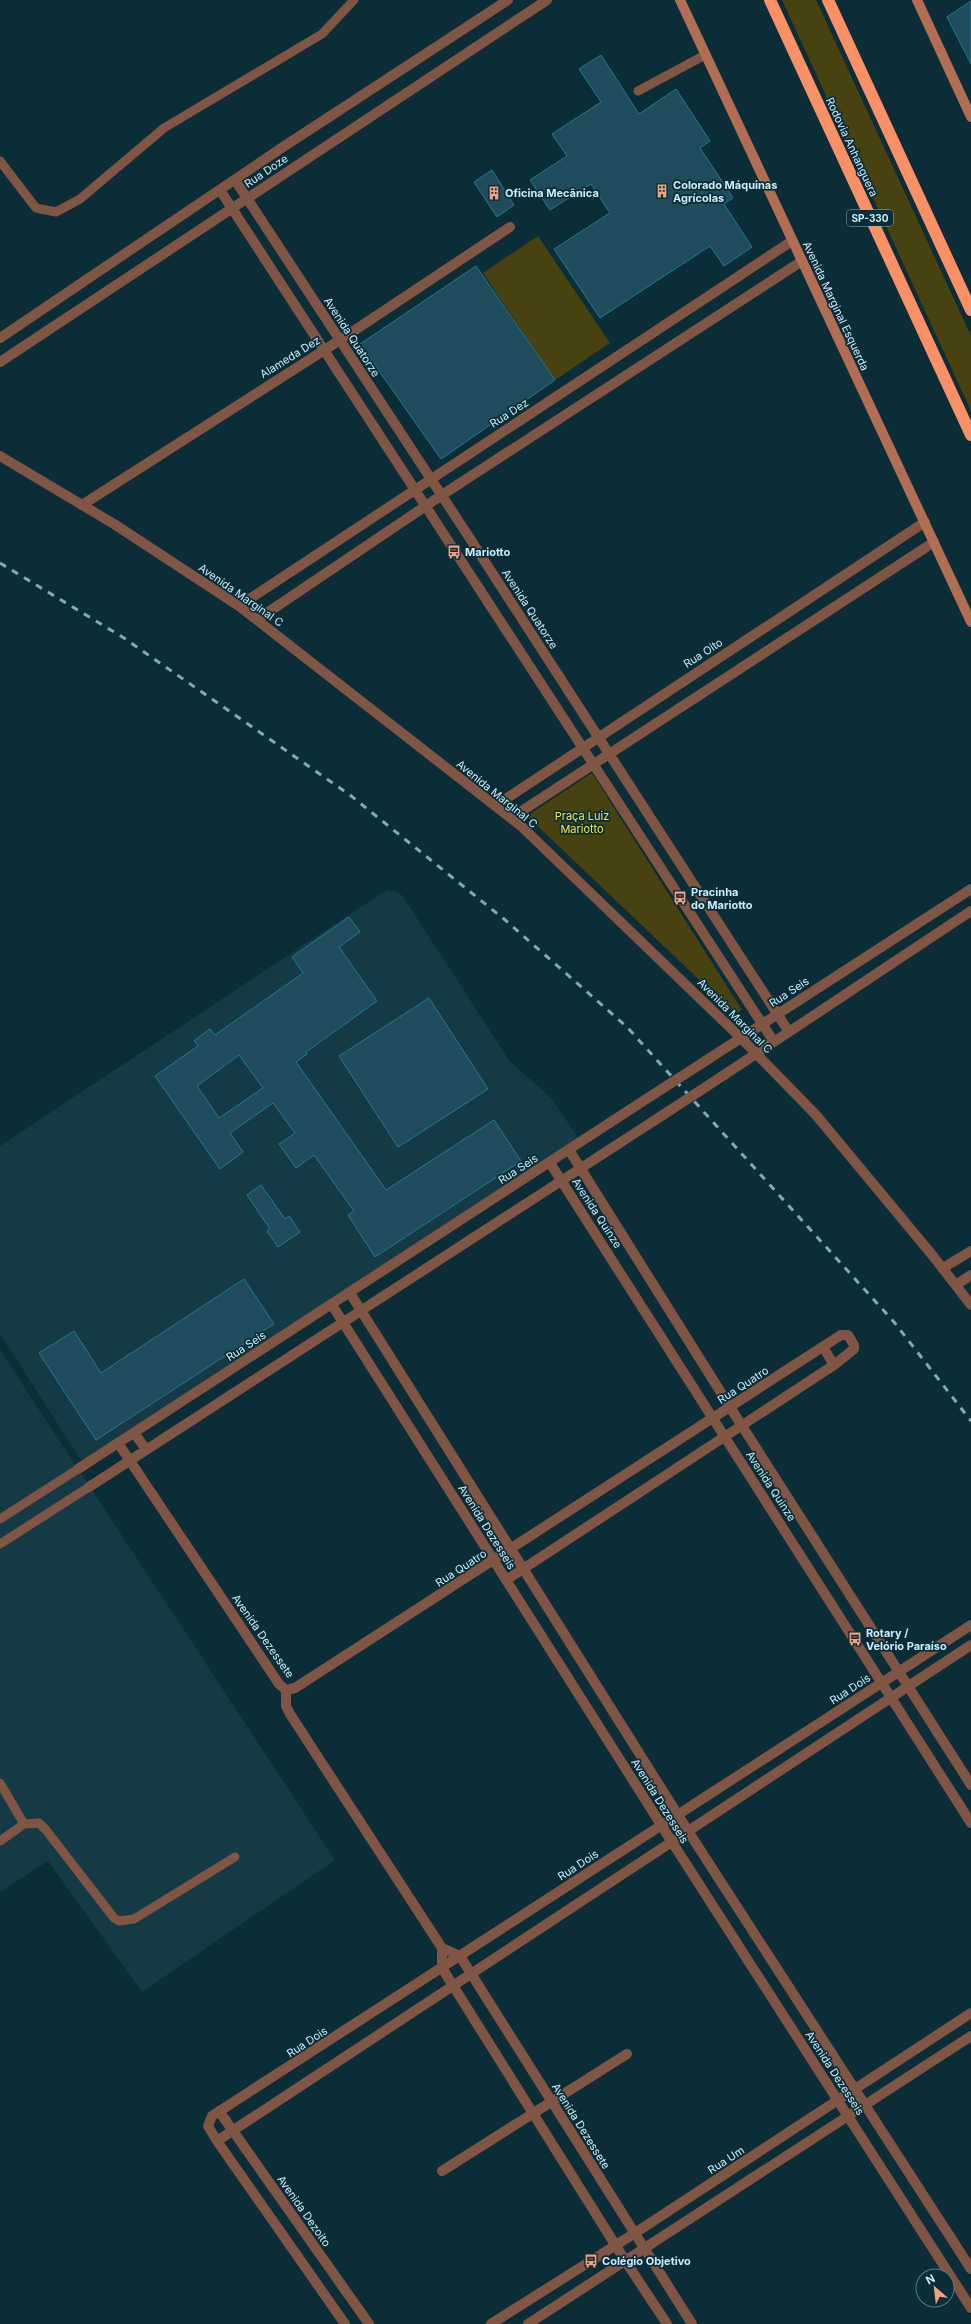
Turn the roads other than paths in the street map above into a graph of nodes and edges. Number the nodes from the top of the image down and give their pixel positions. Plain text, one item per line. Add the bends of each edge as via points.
1 (354, 0) edge
2 (508, 0) edge
3 (547, 0) edge
4 (680, 0) edge
5 (770, 0) edge
6 (828, 0) edge
7 (917, 0) edge
8 (705, 55) junction
9 (638, 91) dead end
10 (971, 117) edge
11 (0, 161) edge
12 (235, 180) junction
13 (220, 190) junction
14 (247, 198) junction
15 (231, 209) junction
16 (510, 227) dead end
17 (792, 241) junction
18 (802, 261) junction
19 (971, 310) edge
20 (0, 338) edge
21 (340, 340) junction
22 (323, 350) junction
23 (0, 362) edge
24 (971, 435) edge
25 (0, 456) edge
26 (431, 479) junction
27 (414, 489) junction
28 (442, 495) junction
29 (82, 505) junction
30 (425, 507) junction
31 (925, 522) junction
32 (934, 542) junction
33 (239, 606) junction
34 (258, 619) junction
35 (971, 622) edge
36 (598, 737) junction
37 (581, 749) junction
38 (610, 754) junction
39 (593, 765) junction
40 (495, 806) junction
41 (511, 818) junction
42 (971, 889) edge
43 (971, 912) edge
44 (777, 1014) junction
45 (762, 1024) junction
46 (789, 1032) junction
47 (741, 1038) junction
48 (774, 1042) junction
49 (756, 1054) junction
50 (569, 1150) junction
51 (550, 1163) junction
52 (580, 1168) junction
53 (561, 1180) junction
54 (971, 1250) edge
55 (943, 1268) junction
56 (971, 1275) edge
57 (956, 1285) junction
58 (350, 1293) junction
59 (332, 1305) junction
60 (971, 1305) edge
61 (361, 1310) junction
62 (343, 1322) junction
63 (823, 1347) junction
64 (834, 1365) junction
65 (730, 1408) junction
66 (714, 1418) junction
67 (742, 1425) junction
68 (134, 1433) junction
69 (725, 1436) junction
70 (118, 1443) junction
71 (146, 1449) junction
72 (130, 1460) junction
73 (78, 1469) joint
74 (89, 1487) joint
75 (0, 1519) edge
76 (0, 1544) edge
77 (512, 1549) junction
78 (494, 1560) junction
79 (524, 1568) junction
80 (506, 1580) junction
81 (971, 1624) edge
82 (971, 1645) edge
83 (899, 1672) junction
84 (882, 1683) junction
85 (908, 1686) junction
86 (286, 1690) junction
87 (892, 1697) junction
88 (0, 1783) edge
89 (971, 1785) edge
90 (679, 1814) junction
91 (971, 1823) edge
92 (24, 1824) junction
93 (662, 1825) junction
94 (688, 1831) junction
95 (0, 1841) edge
96 (672, 1842) junction
97 (235, 1857) dead end
98 (442, 1948) junction
99 (460, 1956) junction
100 (442, 1968) junction
101 (471, 1974) junction
102 (453, 1986) junction
103 (971, 2013) edge
104 (971, 2036) edge
105 (627, 2054) dead end
106 (855, 2089) junction
107 (838, 2100) junction
108 (552, 2102) junction
109 (865, 2106) junction
110 (220, 2111) junction
111 (534, 2113) junction
112 (849, 2116) junction
113 (233, 2131) junction
114 (217, 2141) junction
115 (442, 2171) dead end
116 (635, 2233) junction
117 (616, 2246) junction
118 (644, 2250) junction
119 (626, 2262) junction
120 (971, 2269) edge
121 (971, 2308) edge
122 (345, 2324) edge
123 (369, 2324) edge
124 (492, 2324) edge
125 (528, 2324) edge
126 (667, 2324) edge
127 (692, 2324) edge

1 - 11 lane via 322,34 164,128 80,198 56,212 36,208
2 - 12 street, Rua Doze
3 - 14 street, Rua Doze
4 - 8 main road, Avenida Marginal Esquerda
5 - 24 highway, Rodovia Anhanguera / SP-330
6 - 19 highway
7 - 10 main road
8 - 9 lane
8 - 17 main road, Avenida Marginal Esquerda
12 - 13 street, Rua Doze
12 - 14 street, Avenida Quatorze
13 - 15 street
13 - 20 street, Rua Doze
14 - 15 street, Rua Doze
14 - 21 street, Avenida Quatorze
15 - 22 street
15 - 23 street, Rua Doze
16 - 21 street, Alameda Dez
17 - 18 main road, Avenida Marginal Esquerda
17 - 26 street, Rua Dez
18 - 28 street
18 - 31 main road, Avenida Marginal Esquerda
21 - 22 street, Alameda Dez
21 - 26 street, Avenida Quatorze
22 - 27 street
22 - 29 street, Alameda Dez
25 - 29 street, Avenida Marginal C
26 - 27 street, Rua Dez
26 - 28 street, Avenida Quatorze
27 - 30 street
27 - 33 street, Rua Dez
28 - 30 street
28 - 36 street, Avenida Quatorze
29 - 33 street, Avenida Marginal C
30 - 34 street
30 - 37 street
31 - 32 main road, Avenida Marginal Esquerda
31 - 36 street, Rua Oito
32 - 35 main road, Avenida Marginal Esquerda
32 - 38 street
33 - 34 street, Avenida Marginal C
34 - 40 street, Avenida Marginal C
36 - 37 street, Rua Oito
36 - 38 street, Avenida Quatorze
37 - 39 street
37 - 40 street, Rua Oito
38 - 39 street
38 - 44 street, Avenida Quatorze
39 - 41 street
39 - 45 street
40 - 41 street, Avenida Marginal C
41 - 47 street, Avenida Marginal C
42 - 44 street, Rua Seis
43 - 46 street
44 - 45 street, Rua Seis
44 - 46 street, Avenida Quatorze
45 - 47 street, Rua Seis
45 - 48 street
46 - 48 street
47 - 49 street, Avenida Marginal C
47 - 50 street, Rua Seis, bridge
48 - 49 street
49 - 52 street, bridge
49 - 55 street, Avenida Marginal C via 816,1114
50 - 51 street, Rua Seis
50 - 52 street, Avenida Quinze
51 - 53 street, Avenida Quinze
51 - 58 street, Rua Seis
52 - 53 street
52 - 65 street, Avenida Quinze
53 - 61 street
53 - 66 street, Avenida Quinze
54 - 55 street
55 - 57 street, Avenida Marginal C
56 - 57 street
57 - 60 street, Avenida Marginal C
58 - 59 street, Rua Seis
58 - 61 street, Avenida Dezesseis
59 - 62 street, Avenida Dezesseis
59 - 68 street, Rua Seis
61 - 62 street
61 - 77 street, Avenida Dezesseis
62 - 71 street
62 - 78 street, Avenida Dezesseis
63 - 64 street
63 - 64 street, Rua Quatro via 841,1335 848,1335 854,1349
63 - 65 street, Rua Quatro
64 - 67 street, Rua Quatro
65 - 66 street, Rua Quatro
65 - 67 street, Avenida Quinze
66 - 69 street, Avenida Quinze
66 - 77 street, Rua Quatro
67 - 69 street, Rua Quatro
67 - 83 street, Avenida Quinze
68 - 70 street, Rua Seis
68 - 71 street
69 - 79 street, Rua Quatro
69 - 84 street, Avenida Quinze
70 - 72 street, Avenida Dezessete
70 - 73 street, Rua Seis
71 - 72 street
72 - 74 street
72 - 86 street, Avenida Dezessete via 279,1684
73 - 75 lane
74 - 76 lane
77 - 78 street, Rua Quatro
77 - 79 street, Avenida Dezesseis
78 - 80 street, Avenida Dezesseis
78 - 86 street, Rua Quatro via 296,1688
79 - 80 street, Rua Quatro
79 - 90 street, Avenida Dezesseis
80 - 93 street, Avenida Dezesseis
81 - 83 street, Rua Dois
82 - 85 street
83 - 84 street, Rua Dois
83 - 85 street, Avenida Quinze
84 - 87 street, Avenida Quinze
84 - 90 street, Rua Dois
85 - 87 street
85 - 89 street, Avenida Quinze
86 - 98 street, Avenida Dezessete via 285,1698 290,1714
87 - 91 street, Avenida Quinze
87 - 94 street
88 - 92 lane
90 - 93 street, Rua Dois
90 - 94 street, Avenida Dezesseis
92 - 95 lane
92 - 97 lane via 35,1822 43,1826 114,1918 119,1921 134,1919
93 - 96 street, Avenida Dezesseis
93 - 99 street, Rua Dois
94 - 96 street
94 - 106 street, Avenida Dezesseis
96 - 101 street
96 - 107 street, Avenida Dezesseis
98 - 99 street
98 - 100 street
99 - 100 street, Rua Dois
99 - 101 street, Avenida Dezessete
100 - 102 street
100 - 110 street, Rua Dois
101 - 102 street
101 - 108 street, Avenida Dezessete
102 - 111 street
102 - 113 street
103 - 106 street, Rua Um
104 - 109 street
105 - 108 street
106 - 107 street, Rua Um
106 - 109 street, Avenida Dezesseis
107 - 112 street, Avenida Dezesseis
107 - 116 street, Rua Um
108 - 111 street
108 - 116 street, Avenida Dezessete
109 - 112 street
109 - 120 street, Avenida Dezesseis
110 - 113 street, Avenida Dezoito
110 - 114 street, Rua Dois via 209,2121 210,2131
111 - 115 street
111 - 117 street
112 - 118 street
112 - 121 street, Avenida Dezesseis
113 - 114 street
113 - 123 street, Avenida Dezoito
114 - 122 street
116 - 117 street, Rua Um
116 - 118 street, Avenida Dezessete
117 - 119 street
117 - 124 street, Rua Um
118 - 119 street
118 - 127 street, Avenida Dezessete
119 - 125 street
119 - 126 street

